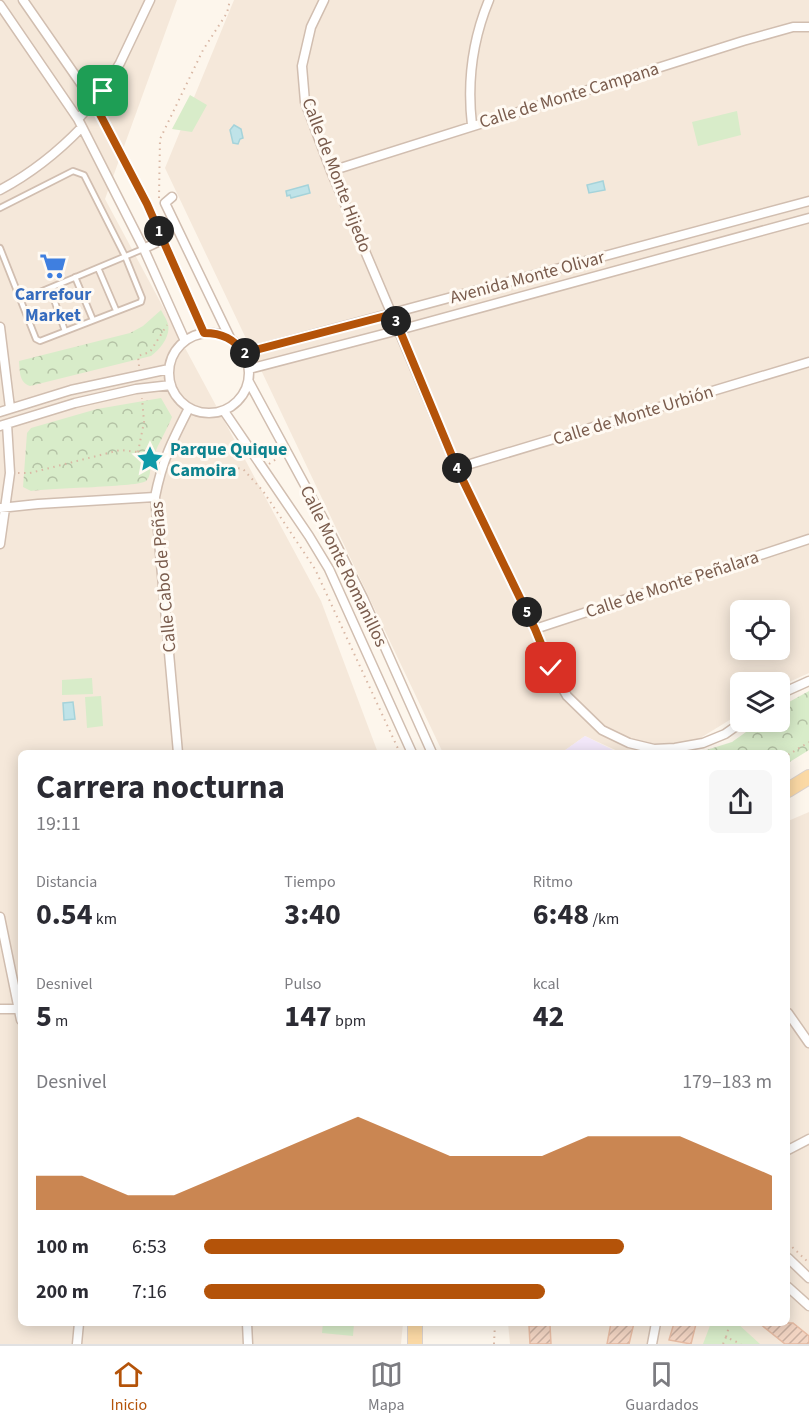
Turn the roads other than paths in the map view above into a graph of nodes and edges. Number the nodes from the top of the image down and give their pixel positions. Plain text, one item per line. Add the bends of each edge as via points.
1 (23, 0) edge
2 (150, 0) edge
3 (324, 0) edge
4 (489, 0) edge
5 (0, 5) edge
6 (809, 27) edge
7 (93, 101) junction
8 (80, 123) junction
9 (472, 126) junction
10 (331, 171) junction
11 (0, 190) edge
12 (172, 197) dead end
13 (809, 201) edge
14 (0, 208) edge
15 (809, 218) edge
16 (672, 238) junction
17 (162, 240) junction
18 (645, 246) junction
19 (0, 248) edge
20 (143, 249) junction
21 (676, 254) junction
22 (125, 256) junction
23 (649, 262) junction
24 (98, 268) junction
25 (75, 277) junction
26 (50, 288) junction
27 (21, 300) junction
28 (116, 310) junction
29 (393, 314) junction
30 (93, 320) junction
31 (0, 327) edge
32 (399, 330) junction
33 (65, 331) junction
34 (204, 333) junction
35 (230, 338) junction
36 (184, 341) junction
37 (244, 353) junction
38 (809, 362) edge
39 (169, 369) junction
40 (249, 369) junction
41 (249, 382) junction
42 (171, 385) junction
43 (10, 408) junction
44 (189, 408) junction
45 (224, 411) junction
46 (0, 412) edge
47 (3, 425) edge
48 (457, 468) junction
49 (155, 497) junction
50 (3, 508) edge
51 (809, 539) edge
52 (0, 544) edge
53 (535, 629) junction
54 (809, 681) edge
55 (790, 690) edge
56 (730, 730) edge
57 (178, 750) edge
58 (411, 750) edge
59 (431, 750) edge
60 (809, 777) edge
61 (790, 789) edge
62 (0, 917) edge
63 (18, 1000) edge
64 (0, 1009) edge
65 (18, 1009) edge
66 (790, 1016) edge
67 (809, 1042) edge
68 (809, 1139) edge
69 (790, 1149) edge
70 (790, 1260) edge
71 (809, 1278) edge
72 (790, 1289) edge
73 (809, 1306) edge
74 (79, 1326) edge
75 (247, 1326) edge
76 (415, 1326) edge
77 (655, 1326) edge
78 (77, 1344) edge
79 (248, 1344) edge
80 (414, 1344) edge
81 (652, 1344) edge

1 - 7 street
2 - 7 street via 120,63
3 - 10 street, Calle de Monte Hijedo via 311,27 302,66 305,102
4 - 9 street via 472,61
5 - 8 street
6 - 9 street, Calle de Monte Campana via 793,27 743,41
7 - 8 street
7 - 17 street
8 - 11 street via 55,155
8 - 20 street
9 - 10 street, Calle de Monte Campana
10 - 29 street, Calle de Monte Hijedo
12 - 35 street via 165,203
13 - 16 street, Avenida Monte Olivar
14 - 22 lane via 73,171 79,172
15 - 21 street, Avenida Monte Olivar
16 - 18 street, Avenida Monte Olivar
16 - 21 street
17 - 20 street
17 - 34 street
18 - 23 street
18 - 29 street, Avenida Monte Olivar
19 - 27 lane
20 - 22 lane
20 - 36 street
21 - 23 street, Avenida Monte Olivar
22 - 24 lane
22 - 28 lane via 142,298 141,302
23 - 32 street, Avenida Monte Olivar
24 - 25 lane
24 - 28 lane
25 - 26 lane
25 - 30 lane
26 - 27 lane
26 - 33 lane
27 - 33 lane via 36,339
28 - 30 lane
29 - 32 street, Calle de Monte Hijedo
29 - 37 street, Avenida Monte Olivar
30 - 33 lane
31 - 43 street
32 - 40 street, Avenida Monte Olivar
32 - 48 street, Calle de Monte Hijedo
34 - 35 street
34 - 36 street
35 - 37 street
36 - 39 street
37 - 40 street
38 - 48 street, Calle de Monte Urbión
39 - 42 street
39 - 43 street
40 - 41 street
41 - 45 street via 244,394
41 - 59 street, Calle Monte Romanillos via 363,598
42 - 44 street
42 - 47 street via 75,403
43 - 46 street
44 - 45 street via 201,413
44 - 49 street, Calle Cabo de Peñas via 163,462
45 - 58 street, Calle Monte Romanillos via 329,569
47 - 50 street via 10,473
48 - 53 street, Calle de Monte Hijedo
49 - 50 street
49 - 57 street, Calle Cabo de Peñas
50 - 52 street
51 - 53 street, Calle de Monte Peñalara
53 - 56 street, Calle de Monte Hijedo via 567,696 602,730 628,743 654,749 703,743
54 - 55 street
60 - 61 main road
62 - 63 street
64 - 65 street
66 - 67 street
68 - 69 street
70 - 71 street
72 - 73 street
74 - 78 street
75 - 79 street
76 - 80 main road
77 - 81 street

